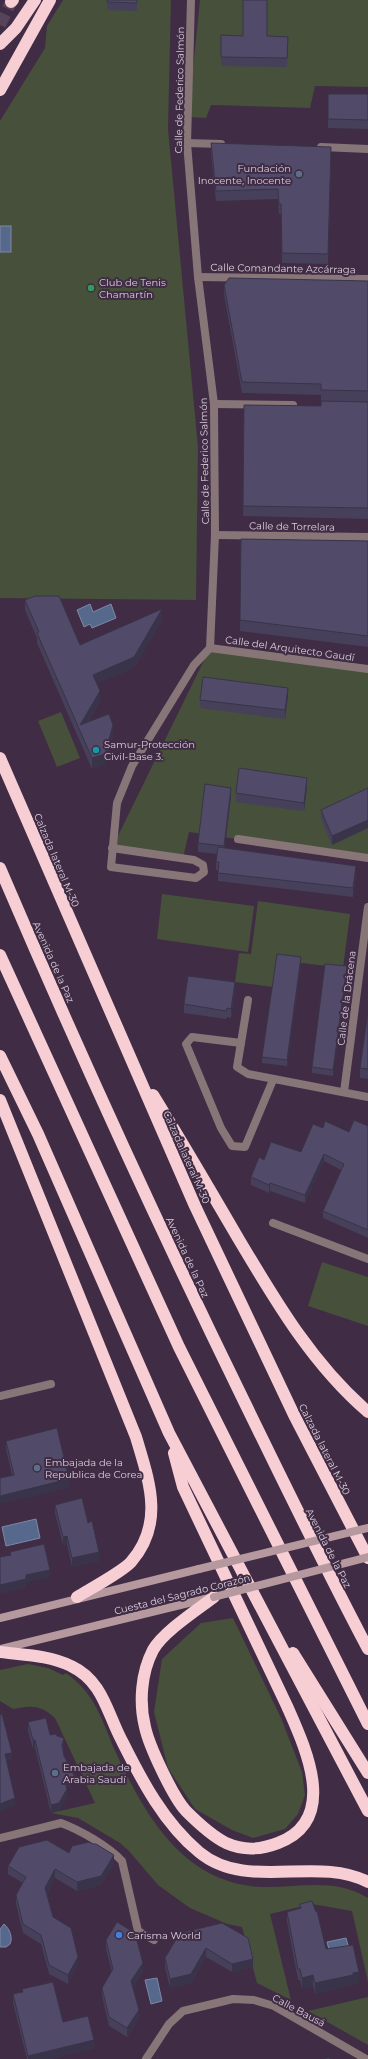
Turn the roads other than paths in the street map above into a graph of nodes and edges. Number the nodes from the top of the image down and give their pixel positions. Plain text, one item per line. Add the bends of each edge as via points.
1 (35, 0) edge
2 (50, 0) edge
3 (191, 0) edge
4 (0, 44) edge
5 (0, 90) edge
6 (187, 143) junction
7 (229, 145) edge
8 (314, 147) edge
9 (368, 149) edge
10 (198, 277) junction
11 (368, 279) edge
12 (214, 404) junction
13 (300, 406) edge
14 (215, 535) junction
15 (368, 537) edge
16 (210, 648) junction
17 (368, 669) edge
18 (0, 758) edge
19 (238, 839) dead end
20 (112, 848) junction
21 (368, 858) edge
22 (0, 868) edge
23 (368, 907) edge
24 (0, 955) edge
25 (248, 1000) dead end
26 (241, 1043) junction
27 (125, 1047) junction
28 (0, 1056) edge
29 (273, 1080) junction
30 (344, 1092) junction
31 (368, 1097) edge
32 (0, 1100) edge
33 (273, 1223) dead end
34 (368, 1259) edge
35 (51, 1384) dead end
36 (0, 1396) edge
37 (368, 1412) edge
38 (169, 1433) junction
39 (368, 1528) edge
40 (368, 1557) edge
41 (241, 1571) junction
42 (214, 1596) junction
43 (77, 1598) junction
44 (0, 1618) edge
45 (0, 1649) edge
46 (368, 1649) edge
47 (0, 1652) edge
48 (368, 1724) edge
49 (368, 1773) edge
50 (368, 1811) edge
51 (0, 1838) edge
52 (368, 1882) edge
53 (154, 1940) dead end
54 (146, 2059) edge
55 (366, 2059) edge

1 - 4 highway via 16,28
2 - 5 highway
3 - 6 street, Calle de Federico Salmón
6 - 7 street
6 - 10 street, Calle de Federico Salmón
8 - 9 street
10 - 11 street, Calle Comandante Azcárraga
10 - 12 street, Calle de Federico Salmón
12 - 13 street
12 - 14 street, Calle de Federico Salmón
14 - 15 street, Calle de Torrelara
14 - 16 street, Calle de Federico Salmón
16 - 17 street, Calle del Arquitecto Gaudí
16 - 20 street via 194,665 132,766 117,804
18 - 27 highway, Calzada lateral M-30
19 - 21 street
20 - 20 street via 194,860 203,865 204,872 196,878 111,868
22 - 46 highway, Avenida de la Paz via 132,1166 207,1327 327,1572
23 - 30 street, Calle de la Drácena
24 - 48 highway via 179,1347
25 - 26 street
26 - 29 street via 238,1067 248,1074
26 - 29 street via 192,1037 186,1044 232,1146 245,1147
27 - 37 highway via 282,1312 328,1372
27 - 40 highway, Calzada lateral M-30 via 195,1206 290,1408
28 - 38 highway via 41,1141
29 - 30 street
30 - 31 street
32 - 43 highway via 136,1437 150,1485 152,1510 149,1530 130,1563
33 - 34 street
35 - 36 street
38 - 41 highway
38 - 42 highway via 183,1487 287,1706 311,1770 313,1795 310,1812 303,1825 290,1839 268,1847 238,1848 224,1842 185,1810 159,1764 145,1728 142,1689 153,1649 174,1627
39 - 43 main road, Cuesta del Sagrado Corazón, bridge
40 - 42 main road, Cuesta del Sagrado Corazón, bridge
41 - 49 highway
41 - 50 highway
42 - 45 main road, Cuesta del Sagrado Corazón
43 - 44 main road, Cuesta del Sagrado Corazón
47 - 52 highway via 54,1659 72,1666 99,1689 121,1740 154,1799 176,1830 200,1853 219,1864 244,1870 336,1872
51 - 53 street via 61,1823 115,1853 122,1861 138,1931
54 - 55 street, Calle Bausá via 169,2024 183,2011 233,1999 254,2000 274,2006

